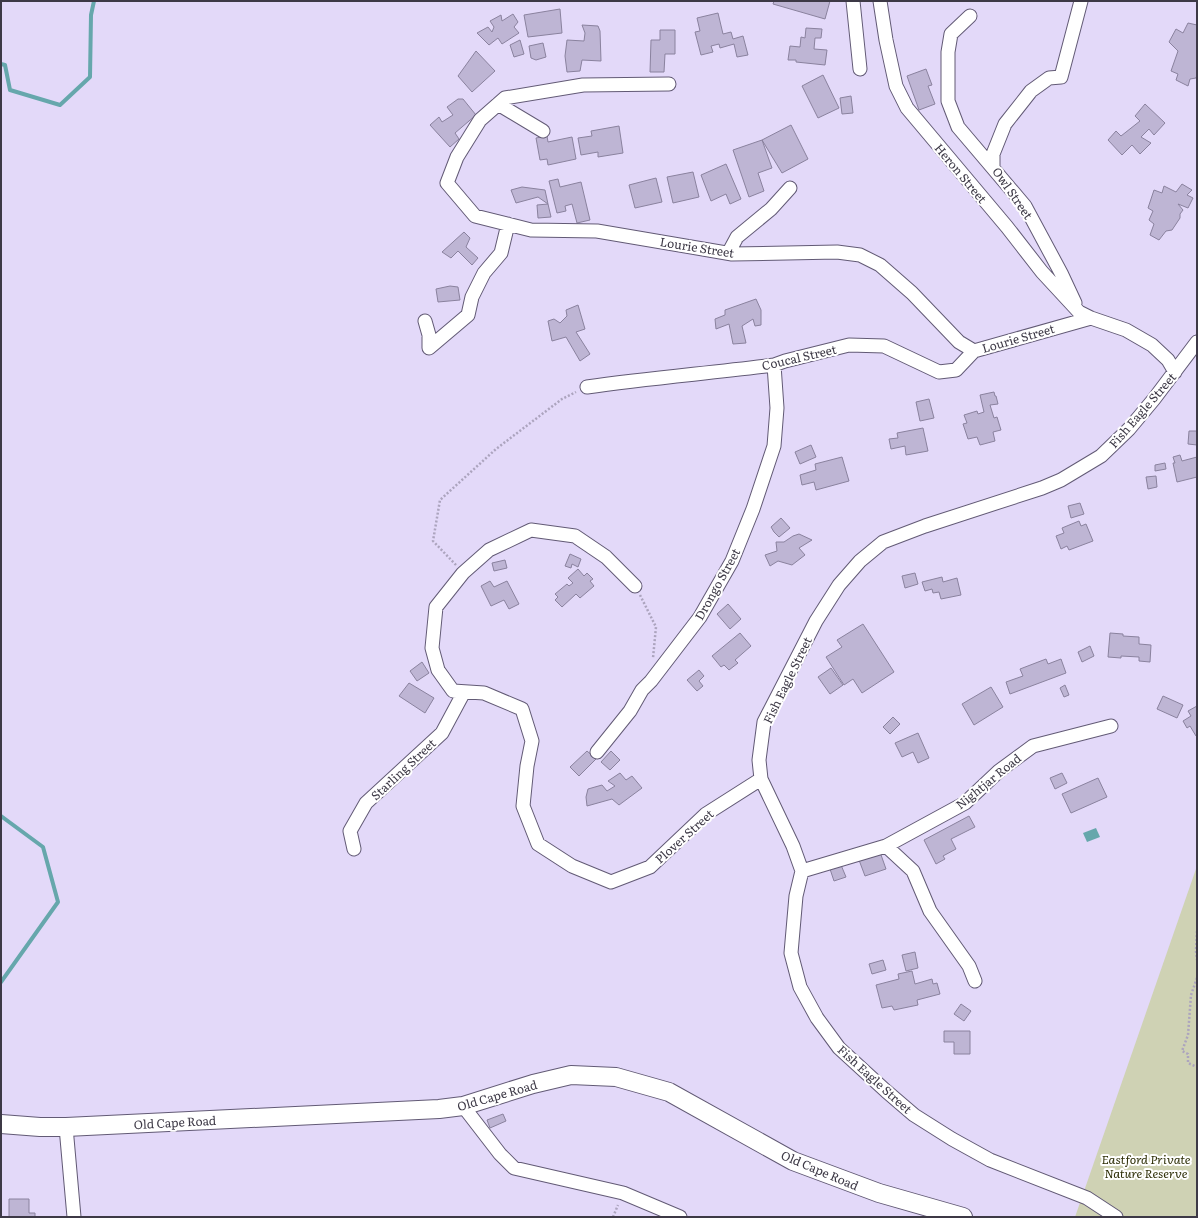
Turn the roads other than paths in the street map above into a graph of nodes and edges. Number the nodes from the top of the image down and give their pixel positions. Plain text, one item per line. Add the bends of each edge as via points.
1 (853, 1) edge
2 (880, 1) edge
3 (1081, 1) edge
4 (970, 16) dead end
5 (860, 69) dead end
6 (669, 84) dead end
7 (498, 104) junction
8 (543, 131) dead end
9 (993, 168) junction
10 (790, 188) dead end
11 (508, 224) junction
12 (732, 254) junction
13 (1085, 315) junction
14 (425, 321) dead end
15 (1197, 342) edge
16 (974, 351) junction
17 (774, 365) junction
18 (1175, 372) junction
19 (588, 387) road end
20 (635, 586) road end
21 (464, 692) junction
22 (1111, 726) dead end
23 (597, 752) dead end
24 (761, 780) junction
25 (886, 846) junction
26 (354, 848) dead end
27 (802, 871) junction
28 (975, 981) dead end
29 (463, 1106) junction
30 (1, 1124) edge
31 (66, 1127) junction
32 (74, 1217) edge
33 (680, 1217) edge
34 (963, 1217) edge
35 (1116, 1217) edge

1 - 5 street
2 - 13 street, Heron Street via 896,86 907,108 1042,272
3 - 9 street, Owl Street via 1061,77 1049,78 1031,91 1005,124 992,154
4 - 9 street via 951,34 948,52 948,101 958,127
6 - 7 street, Lourie Street via 583,86 505,98
7 - 8 street
7 - 11 street, Lourie Street via 480,120 457,157 447,183 475,216
9 - 13 street, Owl Street via 1025,206
10 - 12 street via 771,209 737,237 730,250
11 - 12 street, Lourie Street via 531,230 597,231
11 - 14 street via 501,253 484,273 472,297 468,315 429,348
12 - 16 street, Lourie Street via 837,252 860,256 880,265 912,293 959,342
13 - 16 street, Lourie Street
13 - 18 street via 1126,330 1152,345 1168,360
15 - 18 street, Fish Eagle Street
16 - 17 street, Coucal Street via 956,370 939,372 884,346 849,345
17 - 19 street, Coucal Street
17 - 23 street, Drongo Street via 777,408 774,446 732,562 700,617
18 - 24 street, Fish Eagle Street via 1154,400 1101,456 1061,480 1042,488 883,542 860,561 839,585 816,621 764,722 759,760
20 - 21 street, Plover Street via 606,557 575,536 532,530 489,550 463,573 436,607 432,648 438,670 453,691
21 - 24 street, Plover Street via 484,693 522,709 532,741 523,806 538,844 572,866 611,882 650,867 706,814
21 - 26 street, Starling Street via 442,733 366,803 350,831
22 - 25 street, Nightjar Road via 1033,746 965,803
24 - 27 street, Fish Eagle Street via 793,846
25 - 27 street, Nightjar Road
25 - 28 street via 913,871 930,911 970,966
27 - 35 street, Fish Eagle Street via 796,896 791,953 800,987 817,1018 839,1048 914,1115 952,1139 990,1160 1087,1198
29 - 31 street, Old Cape Road
29 - 33 street via 514,1168 623,1193
29 - 34 street, Old Cape Road via 571,1075 616,1077 669,1092 793,1161 878,1193
30 - 31 street, Old Cape Road
31 - 32 street

